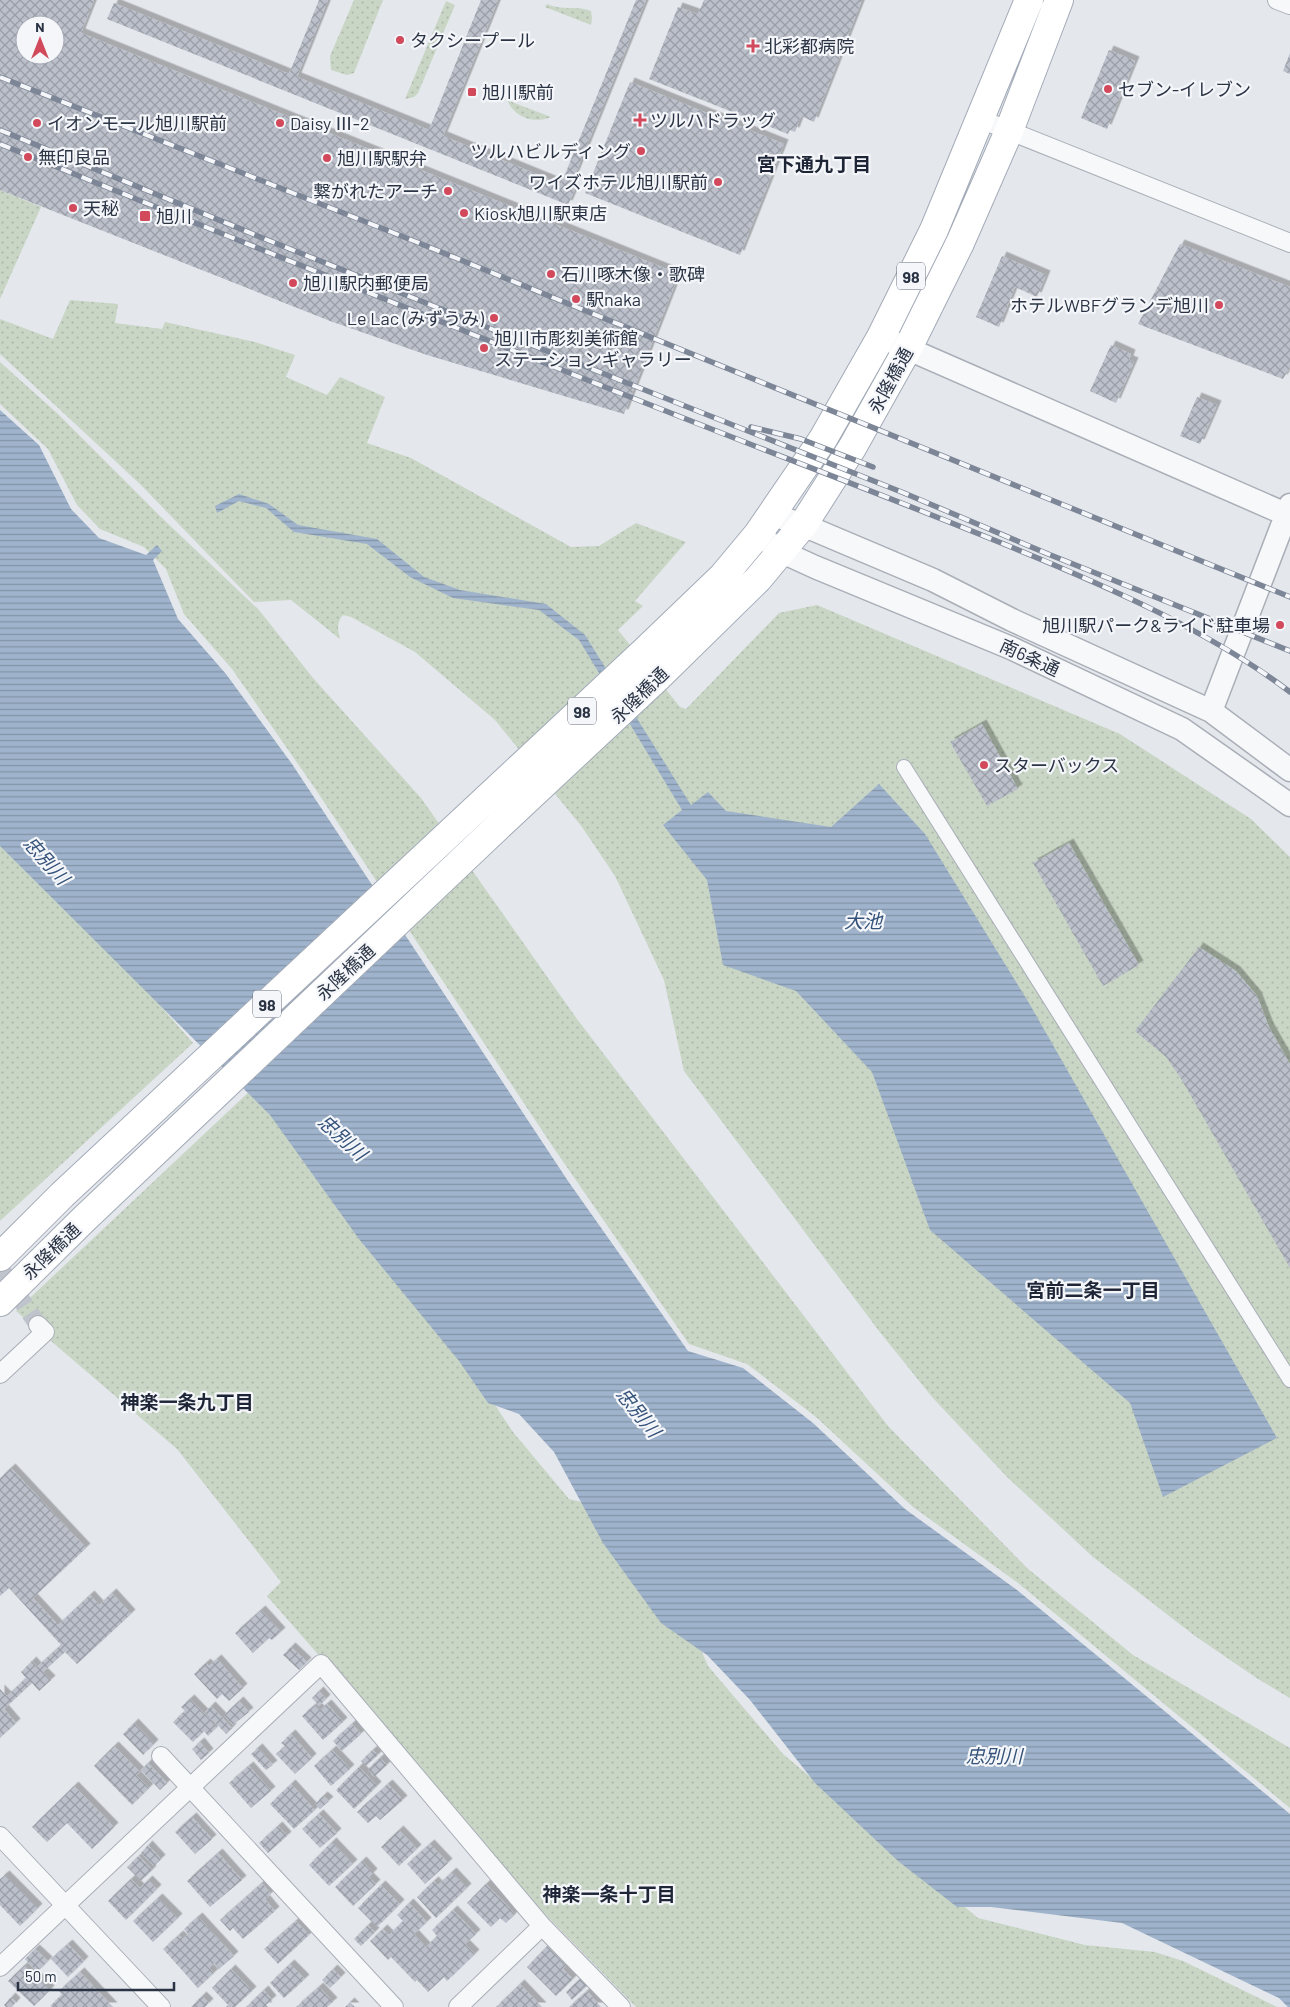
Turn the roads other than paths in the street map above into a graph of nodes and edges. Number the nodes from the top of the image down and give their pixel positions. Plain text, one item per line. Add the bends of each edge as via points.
1 (1029, 0) edge
2 (1059, 0) edge
3 (1277, 0) edge
4 (1290, 5) edge
5 (980, 119) junction
6 (1009, 131) junction
7 (1290, 243) edge
8 (881, 337) junction
9 (908, 348) junction
10 (1289, 512) edge
11 (764, 524) junction
12 (803, 525) junction
13 (780, 551) junction
14 (1210, 711) junction
15 (904, 767) dead end
16 (1290, 770) edge
17 (1290, 805) edge
18 (0, 1256) edge
19 (0, 1302) edge
20 (38, 1325) dead end
21 (0, 1374) edge
22 (1290, 1380) edge
23 (161, 1756) dead end
24 (190, 1788) junction
25 (0, 1836) edge
26 (66, 1906) junction
27 (542, 1926) junction
28 (0, 1967) edge
29 (161, 2007) edge
30 (394, 2007) edge
31 (458, 2007) edge
32 (621, 2007) edge

1 - 5 main road, 永隆橋通 / 98
2 - 6 main road, 永隆橋通 / 98
3 - 4 street
5 - 6 street
5 - 8 main road, 永隆橋通 / 98 via 934,230
6 - 7 street
6 - 9 main road, 永隆橋通 / 98 via 960,243
8 - 9 street
8 - 11 main road, 永隆橋通 / 98 via 823,440
9 - 10 street
9 - 12 main road, 永隆橋通 / 98 via 852,448
10 - 14 street
11 - 12 street, 南6条通
11 - 13 street, 南6条通
11 - 18 main road, 永隆橋通 / 98 via 723,576 646,651
12 - 13 main road, 永隆橋通 / 98
12 - 14 street, 南6条通 via 933,580
13 - 17 street, 南6条通 via 1012,648 1182,729
13 - 19 main road, 永隆橋通 / 98 via 758,578 659,676
14 - 16 street, 南6条通
15 - 22 street
20 - 21 street via 44,1332
23 - 24 street
24 - 26 street
24 - 27 street via 321,1664
24 - 30 street
25 - 26 street
26 - 28 street
26 - 29 street
27 - 31 street
27 - 32 street

